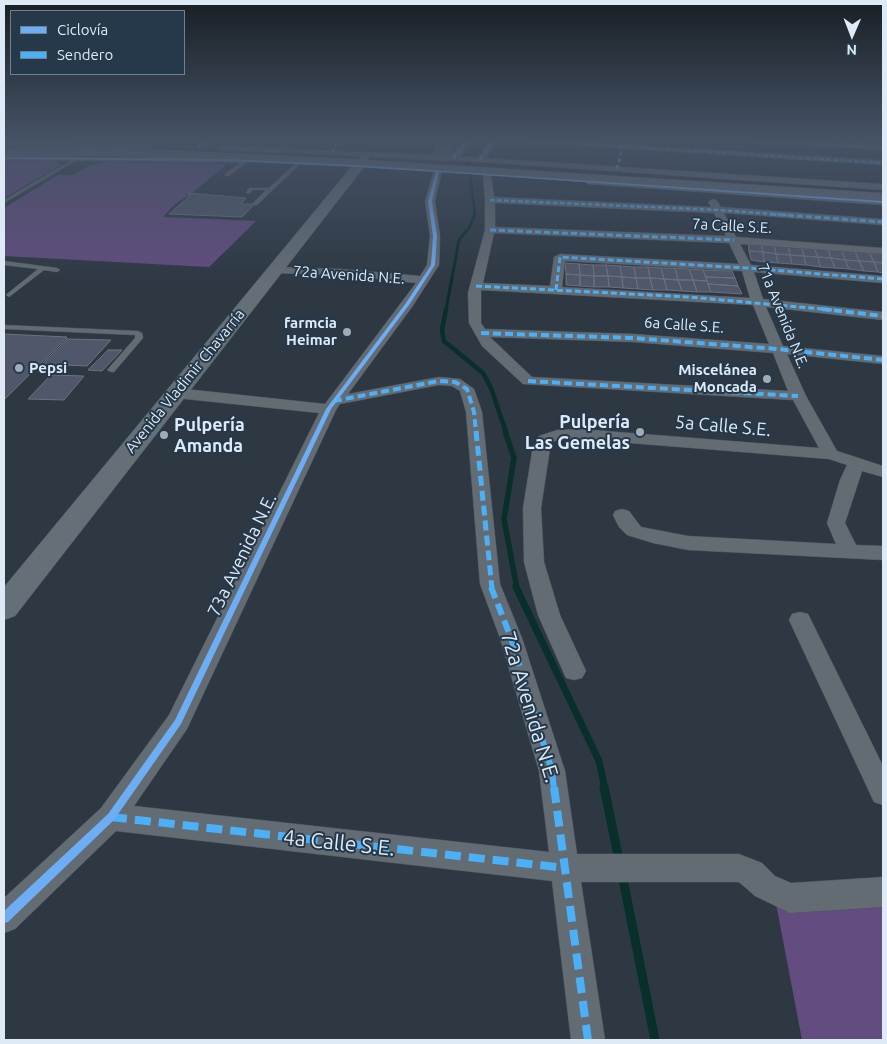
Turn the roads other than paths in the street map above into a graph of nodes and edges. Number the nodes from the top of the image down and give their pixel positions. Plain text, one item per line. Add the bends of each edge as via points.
1 (27, 189) edge
2 (339, 189) edge
3 (443, 189) edge
4 (482, 189) edge
5 (693, 189) edge
6 (843, 189) edge
7 (863, 189) edge
8 (270, 190) joint
9 (706, 190) junction
10 (248, 192) dead end
11 (883, 192) edge
12 (883, 197) edge
13 (490, 200) junction
14 (4, 202) edge
15 (883, 202) edge
16 (255, 204) dead end
17 (718, 210) junction
18 (883, 222) edge
19 (490, 230) junction
20 (734, 240) junction
21 (883, 251) edge
22 (4, 263) edge
23 (746, 268) junction
24 (42, 269) junction
25 (57, 270) dead end
26 (273, 270) junction
27 (883, 279) edge
28 (424, 280) junction
29 (476, 286) junction
30 (556, 290) junction
31 (9, 295) dead end
32 (758, 302) junction
33 (883, 316) edge
34 (4, 327) edge
35 (481, 332) junction
36 (777, 349) junction
37 (883, 360) edge
38 (111, 370) dead end
39 (176, 393) junction
40 (798, 396) junction
41 (332, 405) junction
42 (830, 454) junction
43 (858, 463) junction
44 (883, 472) edge
45 (622, 515) dead end
46 (849, 551) junction
47 (883, 553) edge
48 (4, 608) edge
49 (800, 620) dead end
50 (574, 670) dead end
51 (883, 793) edge
52 (111, 817) junction
53 (566, 868) junction
54 (883, 892) edge
55 (4, 918) edge
56 (588, 1040) edge

1 - 14 lane
2 - 26 main road, Avenida Vladimir Chavarría
3 - 28 street, 73a Avenida N.E. via 430,201 435,236 433,265
4 - 13 street
5 - 9 street
6 - 12 main road
7 - 11 main road
8 - 10 lane via 251,189
8 - 16 lane
9 - 15 street
9 - 17 street, 71a Avenida N.E.
13 - 17 street
13 - 19 street
17 - 18 street
17 - 20 street, 71a Avenida N.E.
19 - 20 street, 7a Calle S.E.
19 - 29 street
20 - 21 street, 7a Calle S.E.
20 - 23 street, 71a Avenida N.E.
22 - 24 lane
23 - 27 street
23 - 30 street via 560,257
23 - 32 street, 71a Avenida N.E.
24 - 25 lane
24 - 31 lane
26 - 28 street, 72a Avenida N.E.
26 - 39 main road, Avenida Vladimir Chavarría
28 - 41 street, 73a Avenida N.E.
29 - 30 street
29 - 35 street via 475,322
30 - 32 street
32 - 33 street
32 - 36 street, 71a Avenida N.E.
34 - 38 lane via 138,333 139,338
35 - 36 street, 6a Calle S.E. via 634,338
35 - 40 street via 487,343 528,381
36 - 37 street, 6a Calle S.E.
36 - 40 street, 71a Avenida N.E.
39 - 41 street
39 - 48 main road, Avenida Vladimir Chavarría
40 - 42 street, 71a Avenida N.E.
41 - 52 street, 73a Avenida N.E. via 178,722
41 - 53 street, 72a Avenida N.E. via 439,381 456,382 466,389 474,412 490,584 511,638 552,771
42 - 43 street, 5a Calle S.E.
42 - 50 street, 5a Calle S.E. via 580,434 545,439 541,446 532,508 534,562 549,615
43 - 44 street, 5a Calle S.E.
43 - 46 street via 836,522
45 - 46 street via 634,531 688,544
46 - 47 street
49 - 51 street
52 - 53 street, 4a Calle S.E.
52 - 55 street, 73a Avenida N.E.
53 - 54 street, 4a Calle S.E. via 738,868 752,873 765,886 790,898
53 - 56 street, 72a Avenida N.E.

